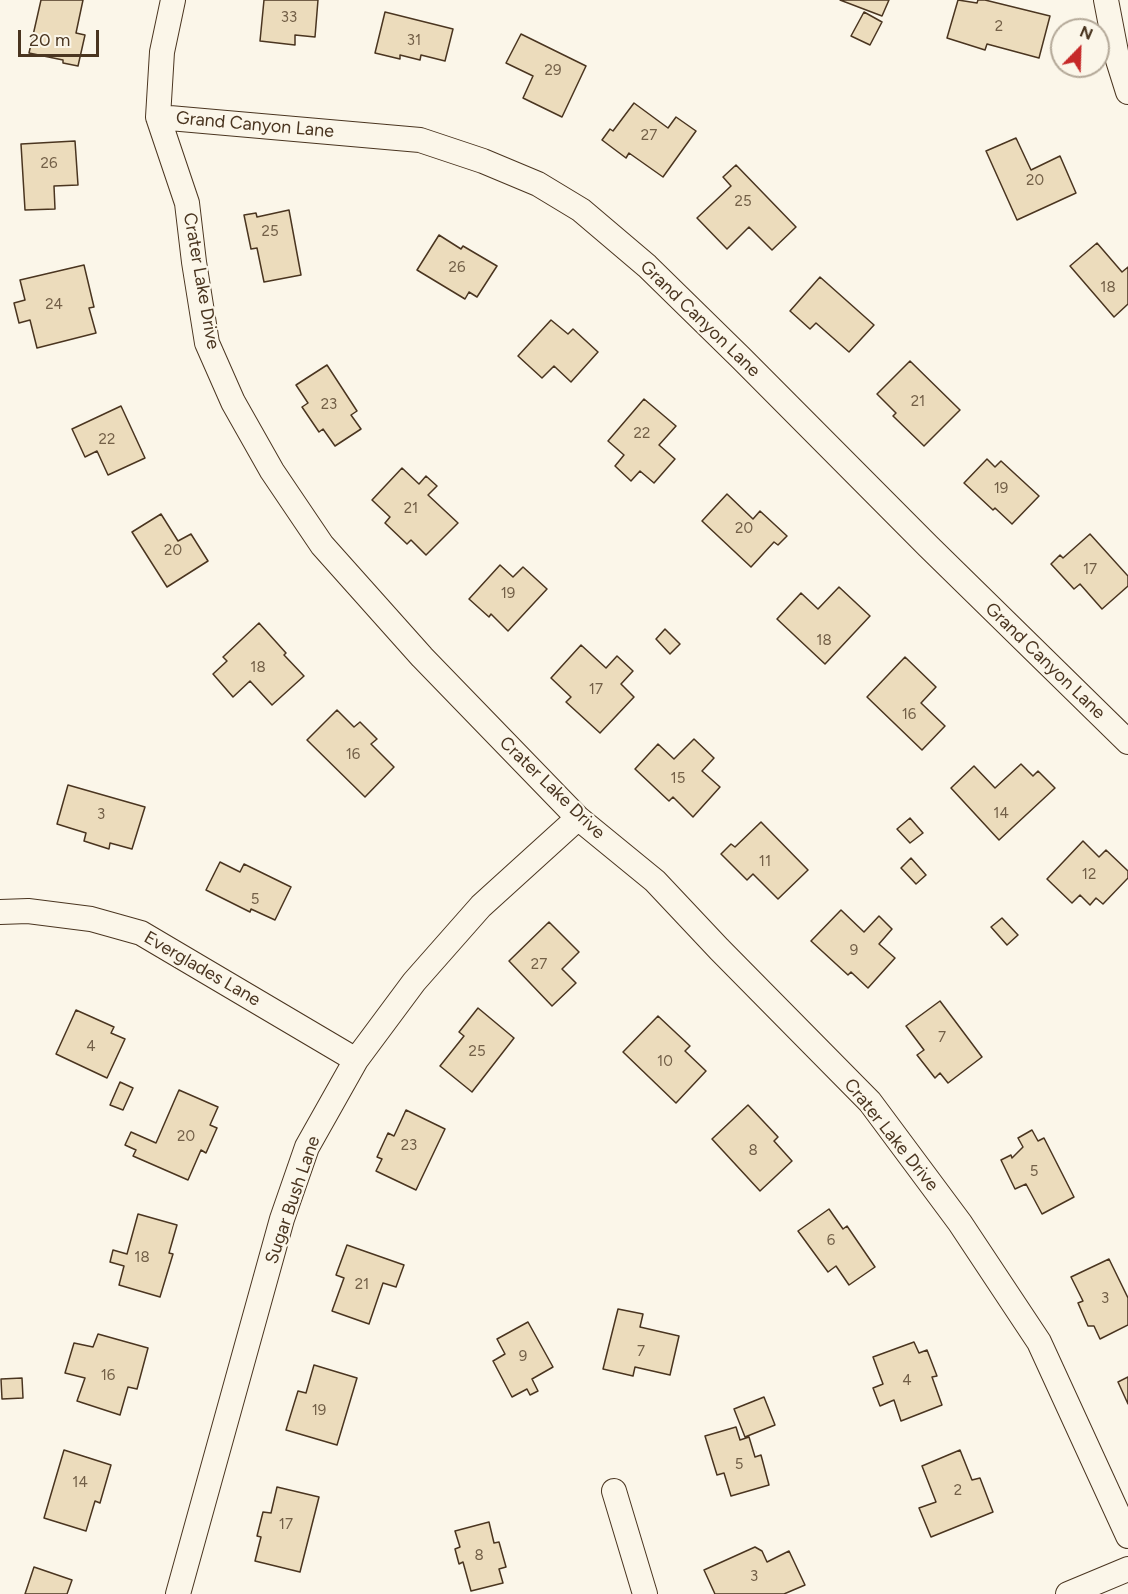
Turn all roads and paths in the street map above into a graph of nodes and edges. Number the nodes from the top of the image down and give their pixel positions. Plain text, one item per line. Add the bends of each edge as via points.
1 (173, 0) edge
2 (1106, 0) edge
3 (1128, 92) edge
4 (158, 117) junction
5 (1128, 742) edge
6 (578, 818) junction
7 (0, 912) edge
8 (356, 1060) junction
9 (614, 1491) dead end
10 (1128, 1536) edge
11 (1128, 1569) edge
12 (178, 1594) edge
13 (645, 1594) edge
14 (1068, 1594) edge

1 - 4 street, Crater Lake Drive via 162,52
2 - 3 street
4 - 5 street, Grand Canyon Lane via 420,140 538,184 581,210 647,266
4 - 6 street, Crater Lake Drive via 187,203 207,343 233,402 272,471 322,545 422,657
6 - 8 street, Sugar Bush Lane via 481,906 414,982
6 - 10 street, Crater Lake Drive via 655,881 870,1102 960,1223 1039,1342
7 - 8 street, Everglades Lane via 28,911 91,919 141,933
8 - 12 street, Sugar Bush Lane via 307,1147 282,1219
9 - 13 street
11 - 14 street

